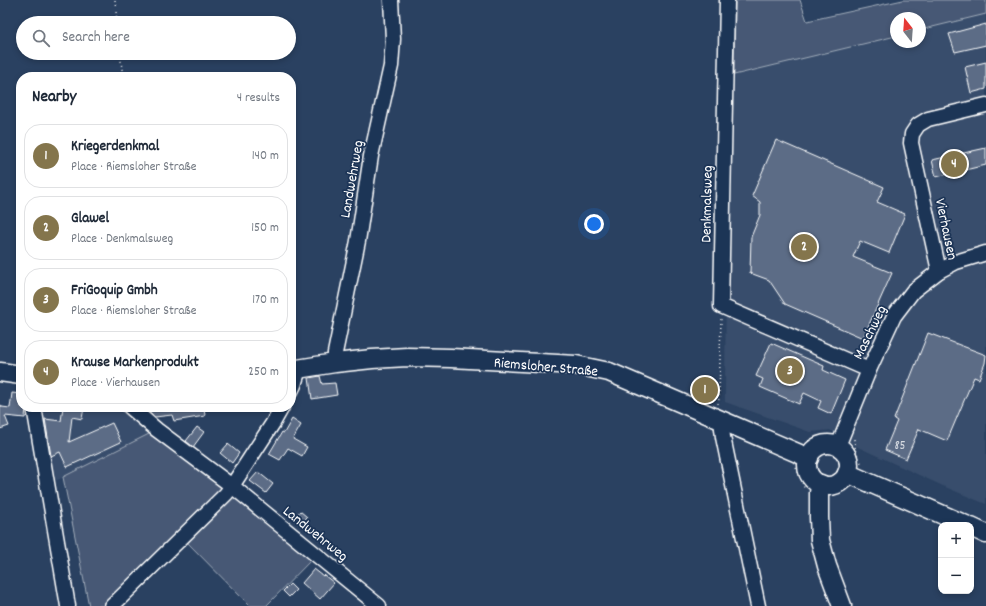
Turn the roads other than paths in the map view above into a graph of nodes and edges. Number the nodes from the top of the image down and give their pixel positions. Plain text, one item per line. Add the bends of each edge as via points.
1 (391, 0) edge
2 (728, 0) edge
3 (986, 106) edge
4 (986, 253) edge
5 (939, 271) junction
6 (335, 363) junction
7 (296, 369) edge
8 (869, 370) junction
9 (0, 372) edge
10 (16, 374) edge
11 (35, 412) edge
12 (136, 412) edge
13 (279, 412) edge
14 (719, 414) junction
15 (841, 440) junction
16 (802, 455) junction
17 (847, 473) junction
18 (821, 484) junction
19 (232, 486) junction
20 (959, 522) edge
21 (974, 528) edge
22 (986, 534) edge
23 (68, 606) edge
24 (112, 606) edge
25 (379, 606) edge
26 (758, 606) edge
27 (842, 606) edge

1 - 6 street, Landwehrweg via 391,66 371,156
2 - 8 street, Denkmalsweg via 721,306
3 - 5 street, Vierhausen via 928,119 918,124 912,134 911,143
4 - 5 street, Maschweg via 956,262
5 - 8 street, Maschweg via 913,291 894,316
6 - 7 main road, Riemsloher Straße
6 - 14 main road, Riemsloher Straße via 407,357 576,365 609,372
8 - 15 street, Maschweg
9 - 10 main road
11 - 23 street
12 - 19 street, Landwehrweg
13 - 19 street
14 - 16 main road, Riemsloher Straße
14 - 26 street
15 - 16 main road via 821,445 811,453
15 - 17 main road via 849,461
16 - 18 main road via 811,476
17 - 18 main road via 834,485
17 - 20 main road
18 - 27 main road via 820,540
19 - 24 street
19 - 25 street, Landwehrweg
21 - 22 main road

